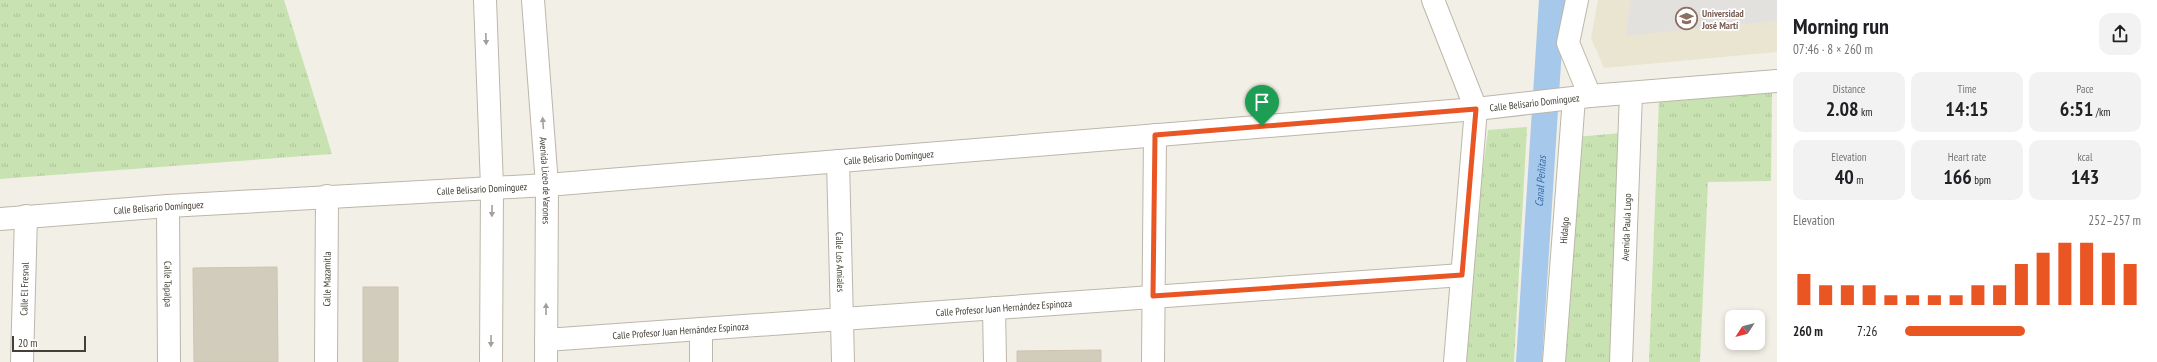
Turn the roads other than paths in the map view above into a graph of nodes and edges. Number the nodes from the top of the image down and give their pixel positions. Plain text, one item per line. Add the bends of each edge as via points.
1 (485, 0) edge
2 (533, 0) edge
3 (1432, 0) edge
4 (1577, 0) edge
5 (1777, 81) edge
6 (1630, 93) junction
7 (1573, 98) junction
8 (1476, 109) junction
9 (1155, 135) junction
10 (838, 161) junction
11 (547, 185) junction
12 (492, 187) junction
13 (328, 196) junction
14 (168, 206) junction
15 (26, 216) junction
16 (0, 219) edge
17 (1462, 275) junction
18 (1153, 296) junction
19 (994, 308) junction
20 (842, 319) junction
21 (701, 329) junction
22 (546, 340) junction
23 (1617, 358) edge
24 (22, 362) edge
25 (169, 362) edge
26 (326, 362) edge
27 (491, 362) edge
28 (546, 362) edge
29 (701, 362) edge
30 (843, 362) edge
31 (995, 362) edge
32 (1153, 362) edge
33 (1455, 362) edge
34 (1554, 362) edge

1 -> 12 street
11 -> 2 street, Avenida Liceo de Varones
3 - 8 street
4 - 7 street, Hidalgo via 1568,42
5 - 6 street, Calle Belisario Domínguez
6 - 7 street, Calle Belisario Domínguez
6 - 23 street, Avenida Paula Lugo
7 - 8 street, Calle Belisario Domínguez
7 - 34 street, Hidalgo
8 - 9 street, Calle Belisario Domínguez
8 - 17 street
9 - 10 street, Calle Belisario Domínguez
9 - 18 street
10 - 11 street, Calle Belisario Domínguez
10 - 20 street, Calle Los Amiales
11 - 12 street, Calle Belisario Domínguez
22 -> 11 street, Avenida Liceo de Varones
12 - 13 street, Calle Belisario Domínguez
12 -> 27 street
13 - 14 street, Calle Belisario Domínguez
13 - 26 street, Calle Mazamitla
14 - 15 street, Calle Belisario Domínguez
14 - 25 street, Calle Tapalpa
15 - 16 street, Calle Belisario Domínguez
15 - 24 street, Calle El Fresnal
17 - 18 street, Calle Profesor Juan Hernández Espinoza
17 - 33 street
18 - 19 street, Calle Profesor Juan Hernández Espinoza
18 - 32 street
19 - 20 street, Calle Profesor Juan Hernández Espinoza
19 - 31 street
20 - 21 street, Calle Profesor Juan Hernández Espinoza
20 - 30 street, Calle Los Amiales
21 - 22 street, Calle Profesor Juan Hernández Espinoza
21 - 29 street
22 - 28 street, Avenida Liceo de Varones

